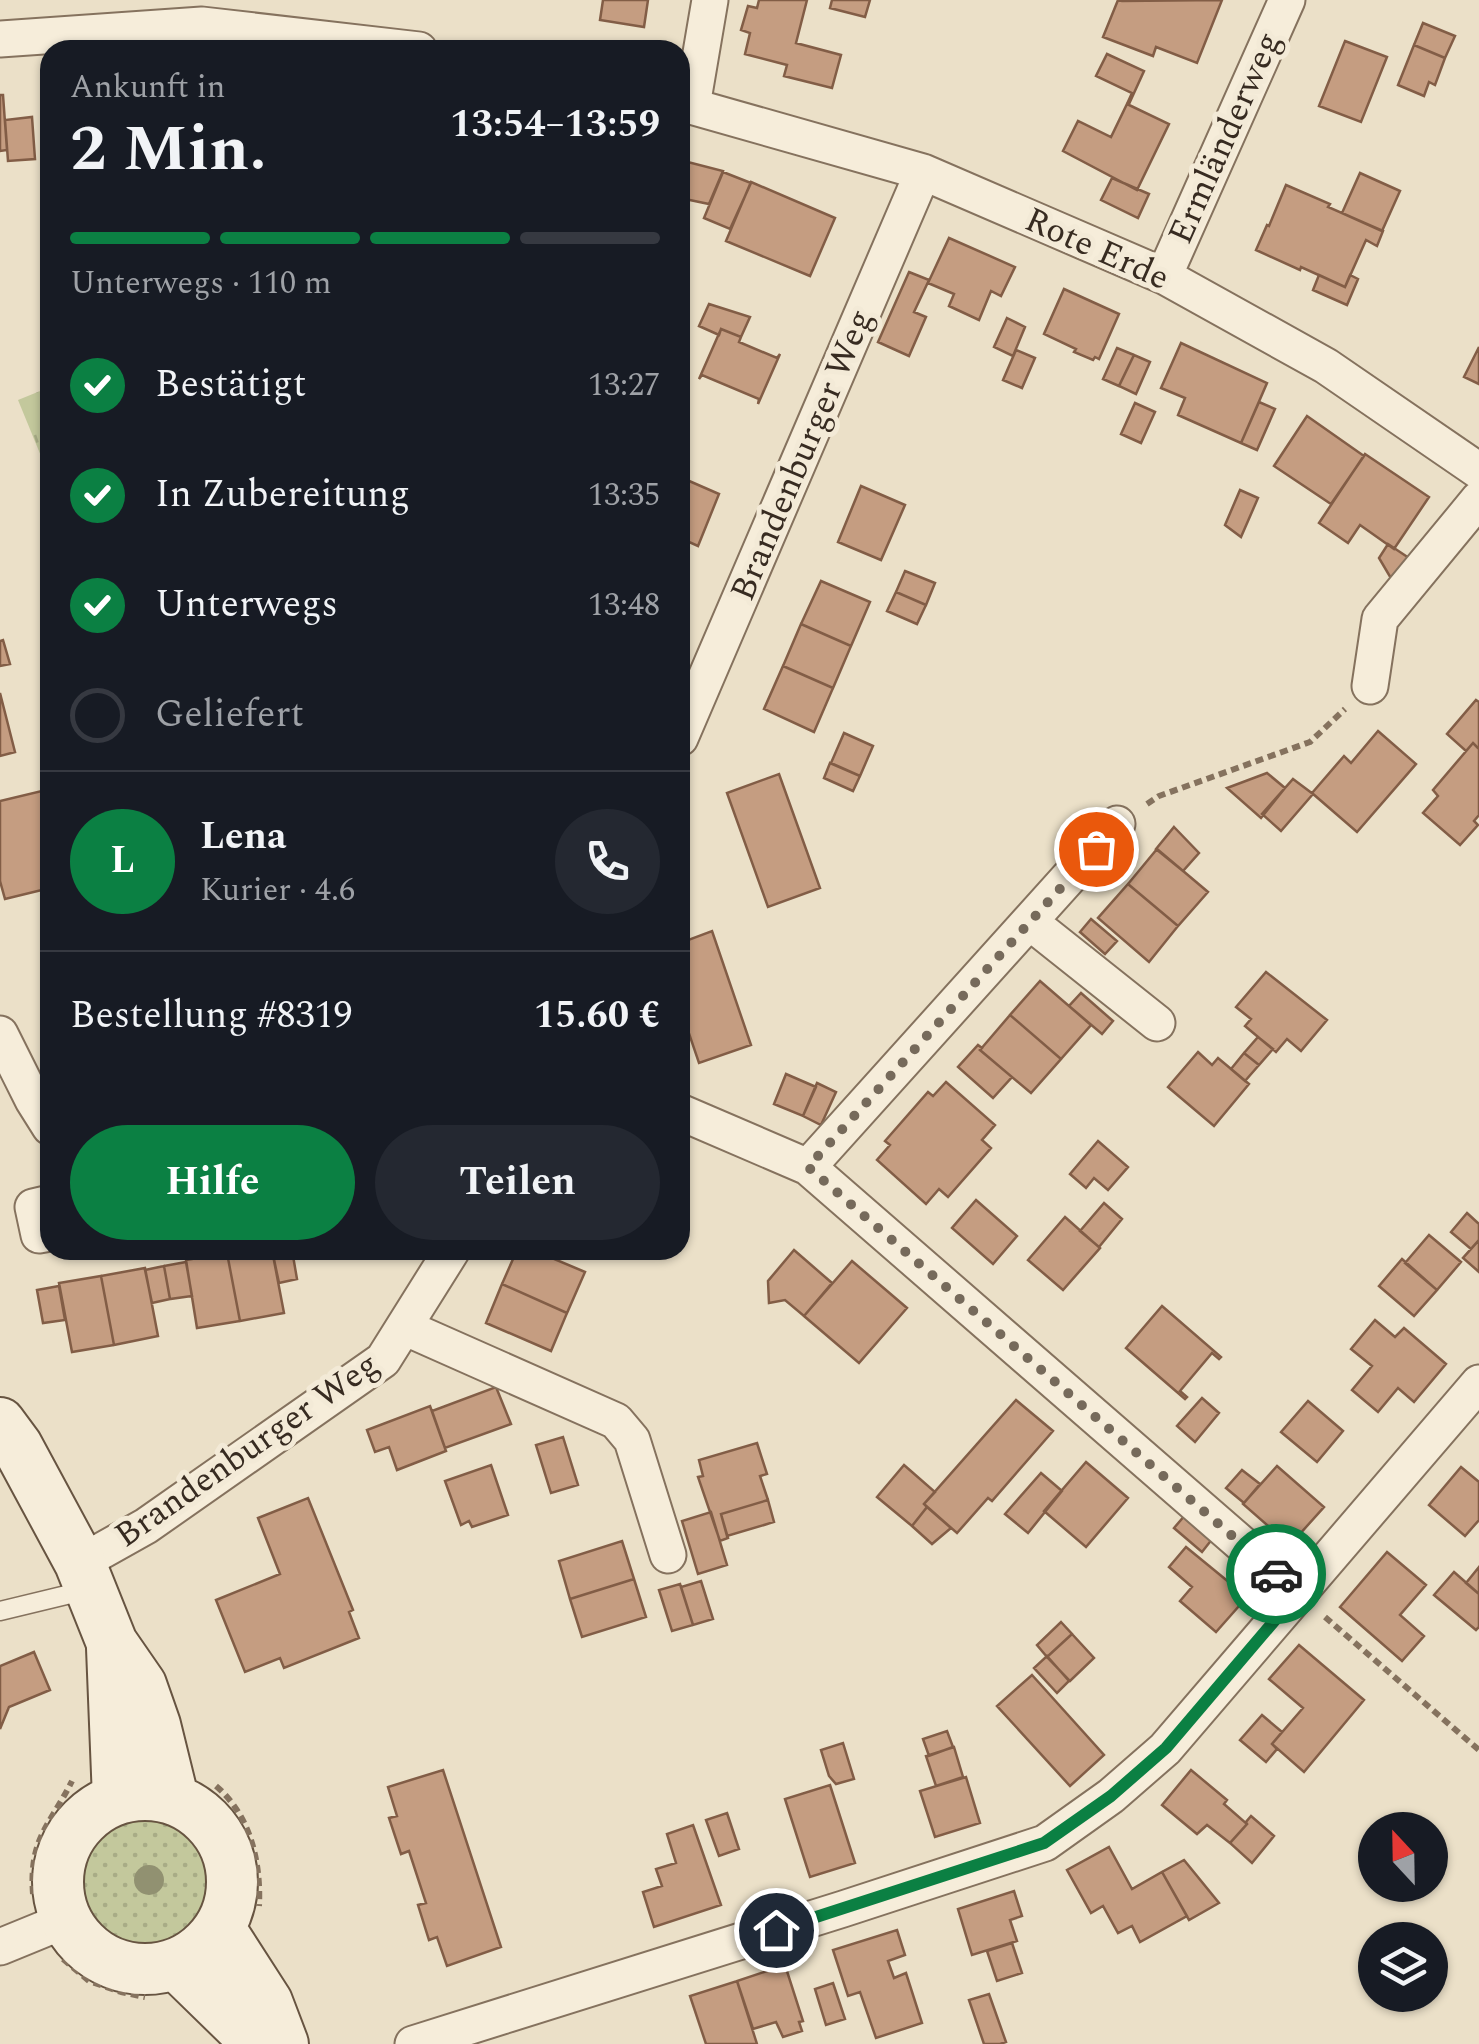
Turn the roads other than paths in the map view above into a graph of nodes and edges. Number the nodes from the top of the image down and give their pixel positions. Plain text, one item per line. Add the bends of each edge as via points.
1 (710, 0) edge
2 (1287, 0) edge
3 (201, 12) edge
4 (0, 39) edge
5 (362, 40) edge
6 (690, 88) edge
7 (690, 106) edge
8 (923, 172) junction
9 (1164, 276) junction
10 (1479, 471) edge
11 (1479, 499) edge
12 (1370, 686) road end
13 (690, 715) edge
14 (1118, 824) road end
15 (1030, 922) junction
16 (1158, 1023) dead end
17 (0, 1034) edge
18 (40, 1111) edge
19 (690, 1116) edge
20 (808, 1167) junction
21 (40, 1206) edge
22 (40, 1235) edge
23 (446, 1260) edge
24 (404, 1328) junction
25 (1479, 1383) edge
26 (0, 1423) edge
27 (668, 1554) dead end
28 (86, 1576) junction
29 (1298, 1593) junction
30 (0, 1611) edge
31 (112, 1643) junction
32 (118, 1798) junction
33 (173, 1798) junction
34 (66, 1920) junction
35 (220, 1929) junction
36 (0, 1947) edge
37 (176, 1964) junction
38 (258, 2044) edge
39 (283, 2044) edge
40 (412, 2044) edge

1 - 6 street
2 - 9 street, Ermländerweg
3 - 4 street
3 - 5 street
7 - 8 street, Rote Erde
8 - 9 street, Rote Erde
8 - 13 street, Brandenburger Weg
9 - 10 street, Rote Erde via 1326,366
11 - 12 street via 1380,618
14 - 15 street
15 - 16 street
15 - 20 street
17 - 18 street
19 - 20 street
20 - 29 street
21 - 22 street via 33,1208
23 - 24 street, Brandenburger Weg
24 - 27 street, Brandenburger Weg via 616,1421 632,1440
24 - 28 street, Brandenburger Weg via 383,1360 146,1526
25 - 29 street
26 - 28 main road
28 - 30 lane
28 - 31 main road
29 - 40 street via 1166,1748 1044,1843
31 - 32 main road
31 - 33 main road via 141,1685
32 - 33 main road
32 - 34 main road via 78,1826 64,1847 58,1896
33 - 35 main road via 193,1808 224,1842 233,1886
34 - 36 street
34 - 37 main road via 80,1941 124,1967
35 - 37 main road
35 - 39 main road via 267,2002
37 - 38 main road

